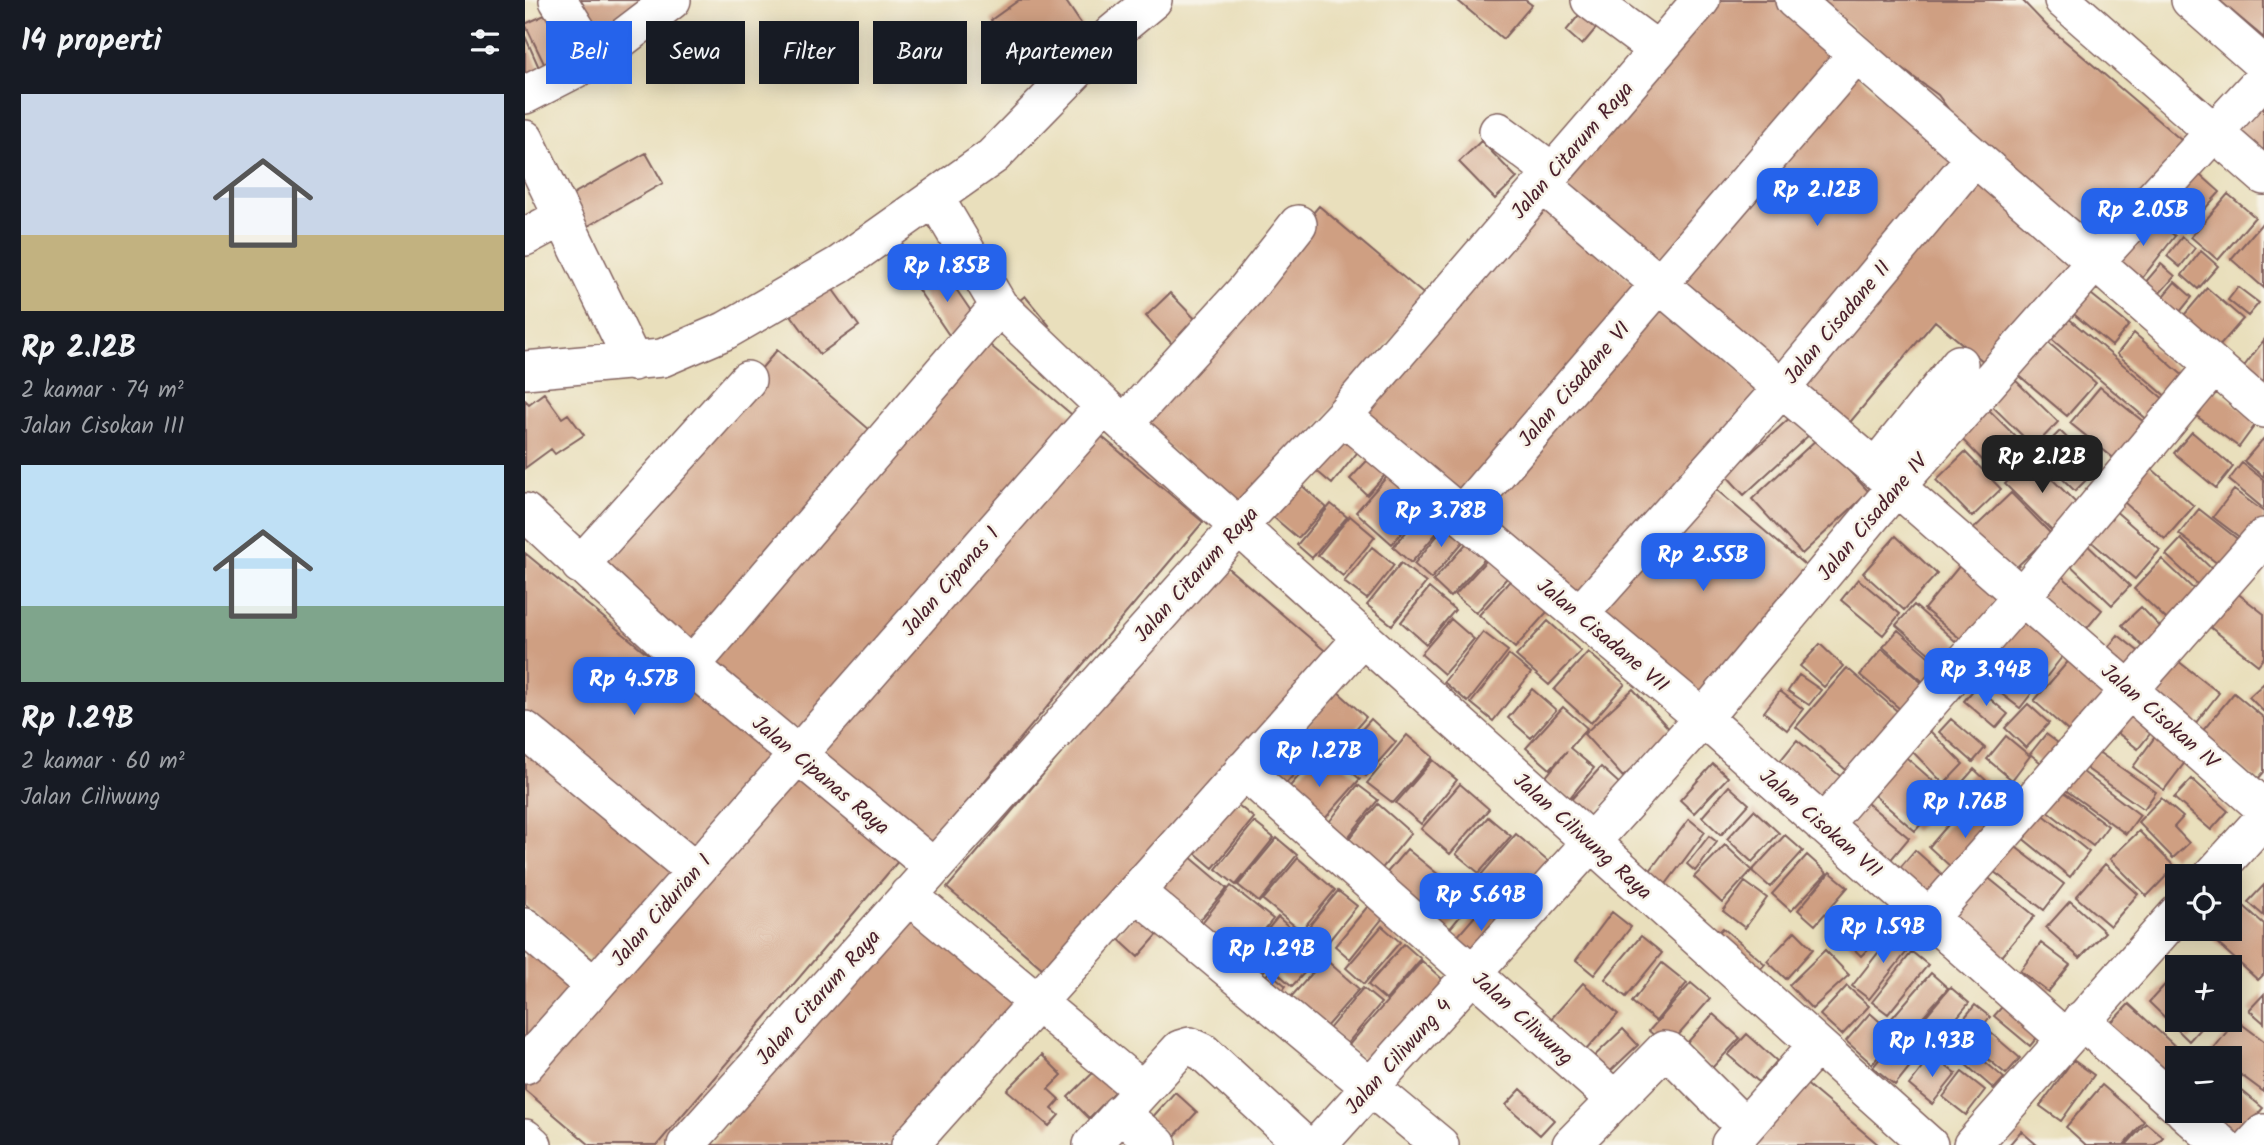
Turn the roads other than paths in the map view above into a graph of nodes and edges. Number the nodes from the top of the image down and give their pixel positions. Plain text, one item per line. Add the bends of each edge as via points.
1 (558, 0) edge
2 (672, 0) edge
3 (1153, 0) edge
4 (1590, 0) edge
5 (1701, 0) edge
6 (1794, 0) edge
7 (2063, 0) edge
8 (2190, 0) edge
9 (571, 21) edge
10 (632, 31) edge
11 (1657, 50) junction
12 (1856, 55) junction
13 (2264, 65) edge
14 (2264, 78) edge
15 (546, 84) edge
16 (525, 94) edge
17 (1498, 131) dead end
18 (2215, 133) junction
19 (525, 139) edge
20 (1973, 158) junction
21 (2264, 176) edge
22 (1548, 178) junction
23 (935, 198) junction
24 (562, 216) junction
25 (1298, 224) dead end
26 (525, 237) edge
27 (2094, 264) junction
28 (1660, 284) junction
29 (999, 306) junction
30 (633, 362) junction
31 (1959, 363) dead end
32 (2214, 366) junction
33 (525, 370) edge
34 (747, 380) dead end
35 (1781, 388) junction
36 (2264, 409) edge
37 (1114, 415) junction
38 (1343, 416) junction
39 (1886, 478) junction
40 (525, 512) edge
41 (1461, 515) junction
42 (1238, 527) junction
43 (2264, 537) edge
44 (580, 565) junction
45 (2021, 597) junction
46 (1579, 615) junction
47 (1362, 638) junction
48 (691, 666) junction
49 (2131, 690) junction
50 (1703, 718) junction
51 (525, 730) edge
52 (797, 755) junction
53 (1243, 770) junction
54 (2264, 808) edge
55 (2264, 818) edge
56 (1823, 825) junction
57 (1591, 843) junction
58 (2223, 864) edge
59 (933, 867) junction
60 (695, 871) junction
61 (1136, 892) junction
62 (908, 895) junction
63 (1929, 918) junction
64 (525, 927) edge
65 (2165, 927) edge
66 (1473, 974) junction
67 (594, 986) junction
68 (1038, 1003) junction
69 (2073, 1029) junction
70 (1817, 1045) junction
71 (525, 1065) edge
72 (1371, 1087) junction
73 (2165, 1096) edge
74 (1614, 1100) junction
75 (1131, 1101) junction
76 (2197, 1123) edge
77 (2264, 1133) edge
78 (1737, 1136) edge
79 (525, 1138) edge
80 (923, 1141) edge
81 (533, 1145) edge
82 (686, 1145) edge
83 (1092, 1145) edge
84 (1158, 1145) edge
85 (1304, 1145) edge
86 (1318, 1145) edge
87 (1440, 1145) edge
88 (1571, 1145) edge
89 (1929, 1145) edge
90 (1972, 1145) edge
91 (2222, 1145) edge
92 (2253, 1145) edge

1 - 9 street
2 - 10 street
3 - 23 street via 1113,33 993,156
4 - 11 street
5 - 11 street, Jalan Citarum Raya
6 - 12 street
7 - 18 street
8 - 13 street
11 - 22 street, Jalan Citarum Raya
12 - 20 street
12 - 28 street, Jalan Cisadane VI
14 - 18 street, Jalan Cisadane IV
15 - 16 street
17 - 22 street, Jalan Cisokan IV
18 - 21 street
18 - 27 street, Jalan Cisadane IV
19 - 24 street
20 - 27 street
20 - 35 street, Jalan Cisadane II
22 - 28 street, Jalan Cisokan IV
22 - 38 street, Jalan Citarum Raya
23 - 29 street, Jalan Ciliwung Raya
23 - 30 street via 839,265 725,331 662,358
24 - 26 street
24 - 30 street
25 - 37 street, Jalan Cipanas 1 via 1246,290
27 - 32 street
27 - 39 street, Jalan Cisadane IV
28 - 35 street, Jalan Cisokan IV
28 - 41 street, Jalan Cisadane VI
29 - 37 street, Jalan Ciliwung Raya
29 - 48 street
30 - 33 street
31 - 39 street
32 - 36 street
32 - 45 street
34 - 44 street
35 - 39 street, Jalan Cisokan IV
35 - 46 street, Jalan Cisadane II
37 - 42 street, Jalan Ciliwung Raya
37 - 52 street, Jalan Cipanas 1
38 - 41 street, Jalan Cisadane VII
38 - 42 street, Jalan Citarum Raya
39 - 45 street, Jalan Cisokan IV
39 - 50 street, Jalan Cisadane IV
40 - 44 street, Jalan Cipanas Raya
41 - 46 street, Jalan Cisadane VII
42 - 47 street, Jalan Ciliwung Raya
42 - 59 street, Jalan Citarum Raya
43 - 49 street
44 - 48 street, Jalan Cipanas Raya
45 - 49 street, Jalan Cisokan IV
45 - 56 street
46 - 50 street, Jalan Cisadane VII
47 - 53 street
47 - 57 street, Jalan Ciliwung Raya
48 - 52 street, Jalan Cipanas Raya
49 - 54 street, Jalan Cisokan IV
49 - 63 street
50 - 56 street, Jalan Cisokan VII
50 - 57 street, Jalan Cisadane IV
51 - 60 street
52 - 59 street, Jalan Cipanas Raya
52 - 60 street, Jalan Cidurian I
53 - 61 street
53 - 66 street, Jalan Ciliwung
55 - 58 street
56 - 63 street, Jalan Cisokan VII
57 - 66 street, Jalan Ciliwung 4
57 - 70 street, Jalan Ciliwung Raya
59 - 62 street, Jalan Citarum Raya
60 - 67 street, Jalan Cidurian I
61 - 68 street
61 - 72 street
62 - 68 street
62 - 82 street, Jalan Citarum Raya
63 - 69 street, Jalan Cisokan VII
64 - 67 street
65 - 69 street
66 - 72 street, Jalan Ciliwung 4
66 - 74 street, Jalan Ciliwung
67 - 71 street, Jalan Cidurian I
68 - 75 street
68 - 80 street
69 - 73 street, Jalan Cisokan VII
69 - 90 street
70 - 78 street
70 - 89 street, Jalan Ciliwung Raya
72 - 86 street, Jalan Ciliwung 4
72 - 87 street
74 - 78 street via 1664,1050 1669,1051
74 - 88 street
75 - 83 street
75 - 84 street
75 - 85 street via 1180,1049 1190,1046 1203,1052
76 - 91 street
77 - 92 street
79 - 81 street

